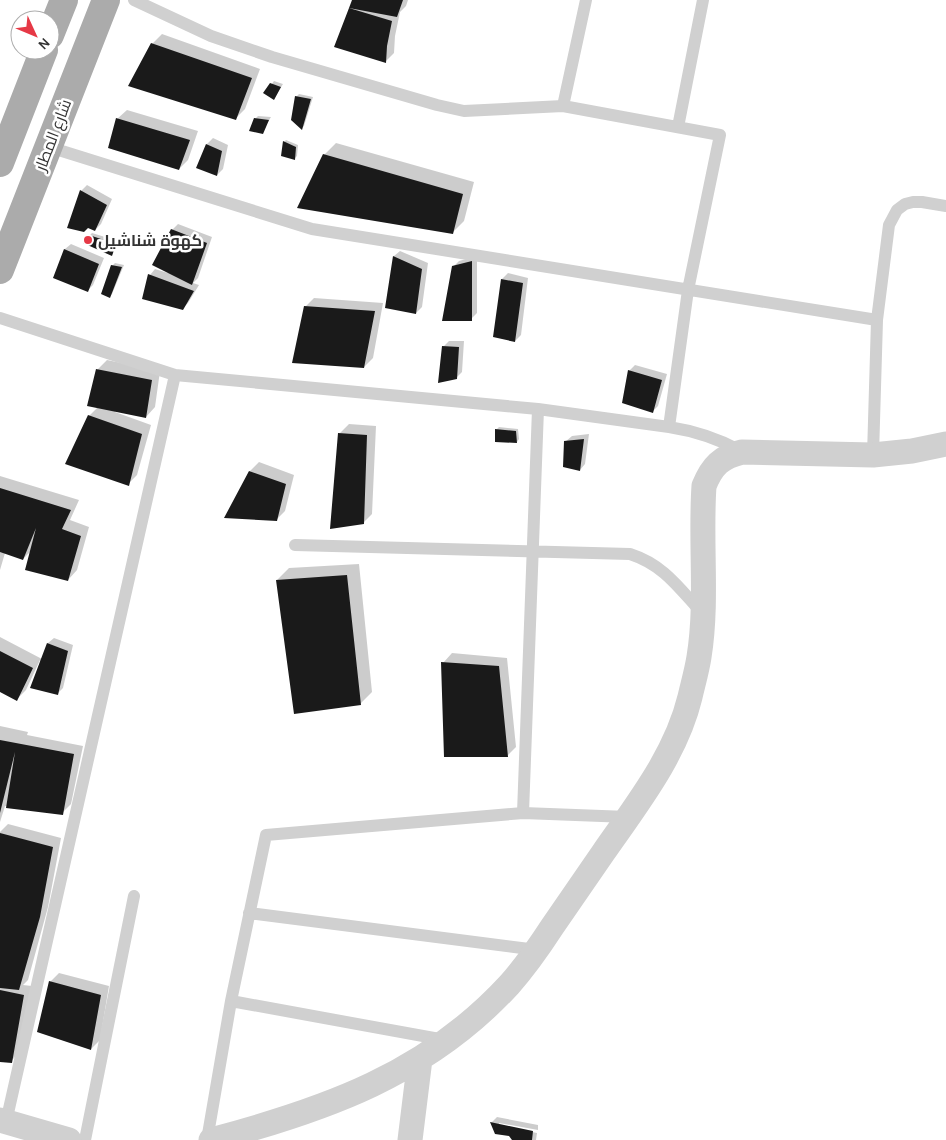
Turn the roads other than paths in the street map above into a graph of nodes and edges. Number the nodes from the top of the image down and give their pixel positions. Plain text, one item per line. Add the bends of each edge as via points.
1 (106, 0) edge
2 (134, 0) edge
3 (586, 0) edge
4 (703, 0) edge
5 (40, 60) edge
6 (563, 106) junction
7 (678, 127) junction
8 (48, 147) junction
9 (0, 163) edge
10 (946, 206) edge
11 (0, 270) edge
12 (688, 290) junction
13 (0, 318) edge
14 (877, 320) junction
15 (175, 376) junction
16 (538, 410) junction
17 (669, 427) junction
18 (946, 444) edge
19 (742, 452) junction
20 (873, 455) junction
21 (295, 545) dead end
22 (533, 550) junction
23 (702, 613) junction
24 (523, 813) junction
25 (628, 817) junction
26 (134, 896) dead end
27 (249, 913) junction
28 (537, 950) junction
29 (231, 1001) junction
30 (448, 1041) junction
31 (420, 1059) junction
32 (3, 1121) edge
33 (69, 1140) edge
34 (85, 1140) edge
35 (209, 1140) edge
36 (410, 1140) edge

1 - 8 main road, شارع المطار
2 - 6 lane via 211,36 437,105 464,111
3 - 6 lane
4 - 7 lane
5 - 9 main road
6 - 7 lane
7 - 12 lane via 720,135
8 - 11 main road, شارع المطار
8 - 12 lane via 312,229
10 - 14 lane via 913,202 905,204 892,216
12 - 14 lane
12 - 17 lane
13 - 15 lane
14 - 20 lane
15 - 16 lane
15 - 32 lane
16 - 17 lane
16 - 22 lane
17 - 19 lane via 707,435
18 - 20 street
19 - 20 street
19 - 23 street via 718,463 704,486
21 - 22 lane
22 - 23 lane via 615,552 645,558 658,566
22 - 24 lane
23 - 25 street via 699,657 690,700 674,742
24 - 25 lane
24 - 27 lane via 266,835
25 - 28 street
26 - 34 lane
27 - 28 lane
27 - 29 lane
28 - 30 street via 511,984
29 - 30 lane
29 - 35 lane
30 - 31 street
31 - 35 street via 341,1100 258,1128
31 - 36 street
32 - 33 street

